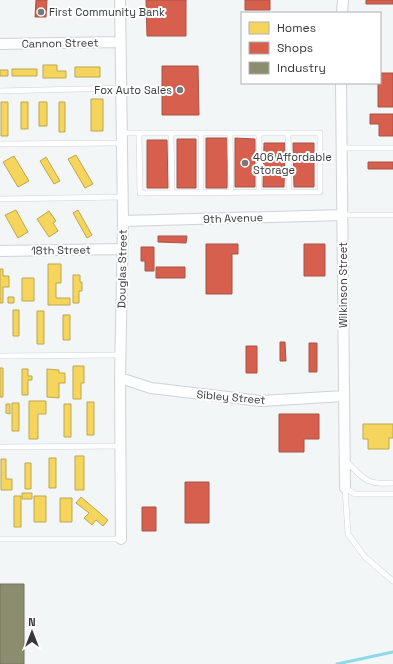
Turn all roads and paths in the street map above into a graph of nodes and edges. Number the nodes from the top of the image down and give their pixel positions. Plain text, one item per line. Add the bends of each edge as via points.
1 (120, 0) edge
2 (343, 0) edge
3 (342, 12) edge
4 (120, 42) junction
5 (0, 44) edge
6 (341, 84) edge
7 (121, 88) junction
8 (0, 91) edge
9 (139, 133) junction
10 (171, 133) junction
11 (200, 133) junction
12 (230, 133) junction
13 (259, 133) junction
14 (288, 133) junction
15 (122, 138) junction
16 (0, 144) edge
17 (342, 148) junction
18 (393, 148) edge
19 (259, 192) junction
20 (289, 192) junction
21 (172, 193) junction
22 (200, 193) junction
23 (231, 193) junction
24 (122, 197) junction
25 (0, 198) edge
26 (343, 215) junction
27 (393, 215) edge
28 (123, 221) junction
29 (122, 249) junction
30 (0, 251) edge
31 (121, 355) junction
32 (0, 356) edge
33 (120, 378) junction
34 (344, 396) junction
35 (121, 446) junction
36 (0, 448) edge
37 (345, 459) junction
38 (393, 483) edge
39 (345, 488) junction
40 (393, 494) edge
41 (0, 539) edge
42 (121, 539) joint
43 (393, 581) edge

1 - 4 street, Douglas Street
2 - 3 street
4 - 5 street, Cannon Street
4 - 7 street, Douglas Street
6 - 17 street, Wilkinson Street
7 - 8 lane
7 - 15 street, Douglas Street
9 - 10 lane
9 - 15 lane
9 - 21 lane via 140,193
10 - 11 lane
10 - 21 lane
11 - 12 lane
11 - 22 lane
12 - 13 lane
12 - 23 lane
13 - 14 lane
13 - 19 lane
14 - 20 lane
14 - 20 lane via 320,133 320,192
15 - 16 lane
15 - 24 street, Douglas Street
17 - 18 lane
17 - 26 street, Wilkinson Street
19 - 20 lane
19 - 23 lane
21 - 22 lane
22 - 23 lane
24 - 25 lane
24 - 28 street, Douglas Street
26 - 27 lane
26 - 28 street, 9th Avenue
26 - 34 street, Wilkinson Street
28 - 29 street, Douglas Street
29 - 30 street, 18th Street
29 - 31 street, Douglas Street
31 - 32 lane
31 - 33 street, Douglas Street
33 - 34 street, Sibley Street via 151,388 261,401
33 - 35 street, Douglas Street
34 - 37 street, Wilkinson Street
35 - 36 lane
35 - 42 street, Douglas Street
37 - 38 lane via 366,481 378,484
37 - 39 street, Wilkinson Street
39 - 40 lane via 355,494
39 - 43 lane via 348,534 365,557
41 - 42 lane

